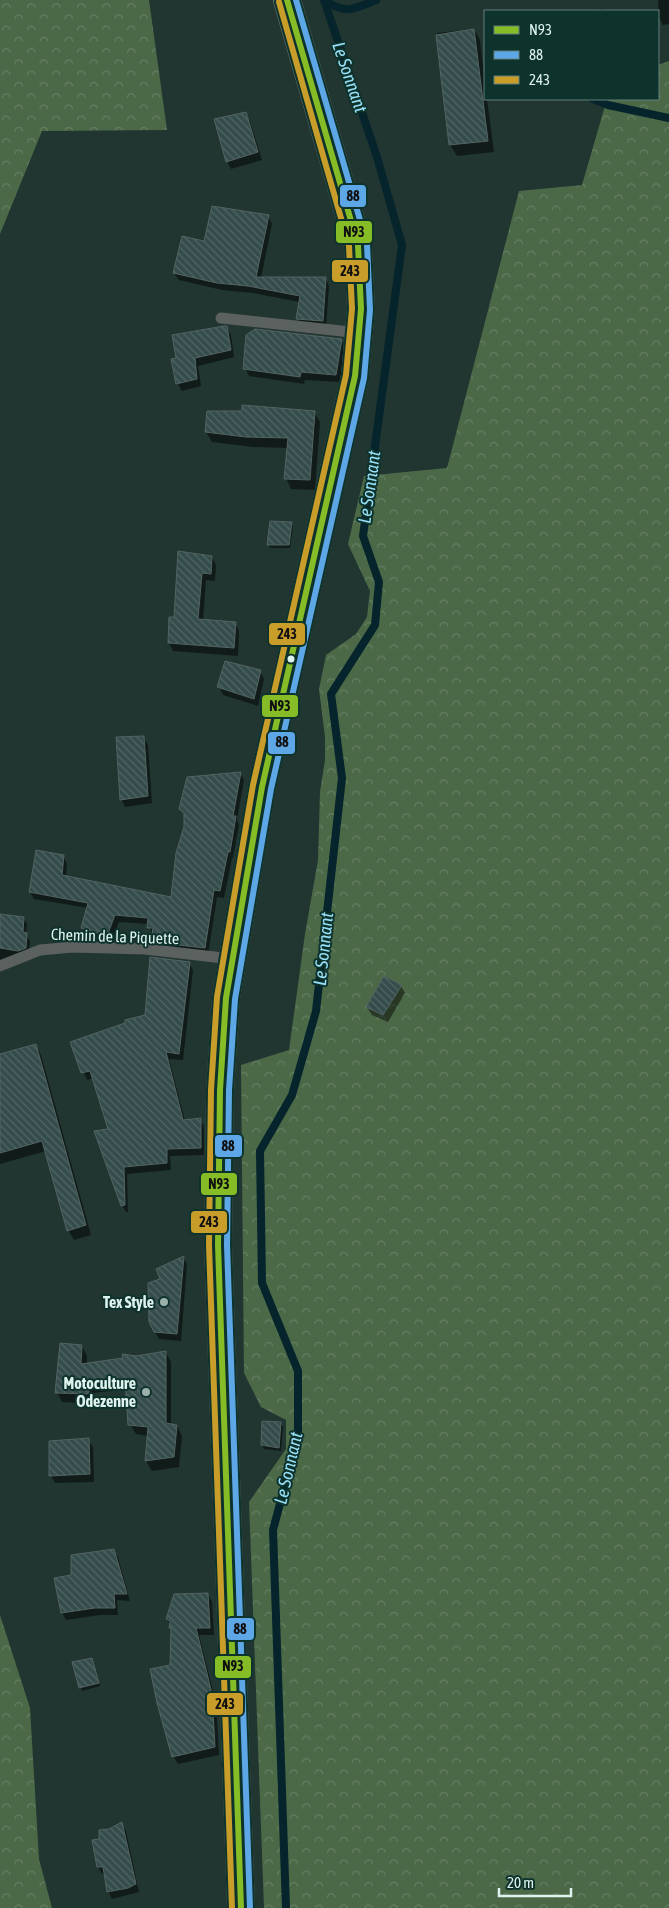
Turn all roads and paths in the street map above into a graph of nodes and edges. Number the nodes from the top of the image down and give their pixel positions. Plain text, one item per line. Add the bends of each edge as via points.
1 (287, 0) edge
2 (221, 318) dead end
3 (360, 333) junction
4 (232, 959) junction
5 (0, 966) edge
6 (241, 1908) edge

1 - 3 main road via 358,245
2 - 3 lane
3 - 4 main road via 350,402 262,787
4 - 5 lane, Chemin de la Piquette via 145,949 73,947 40,950
4 - 6 main road via 220,1090 218,1244

